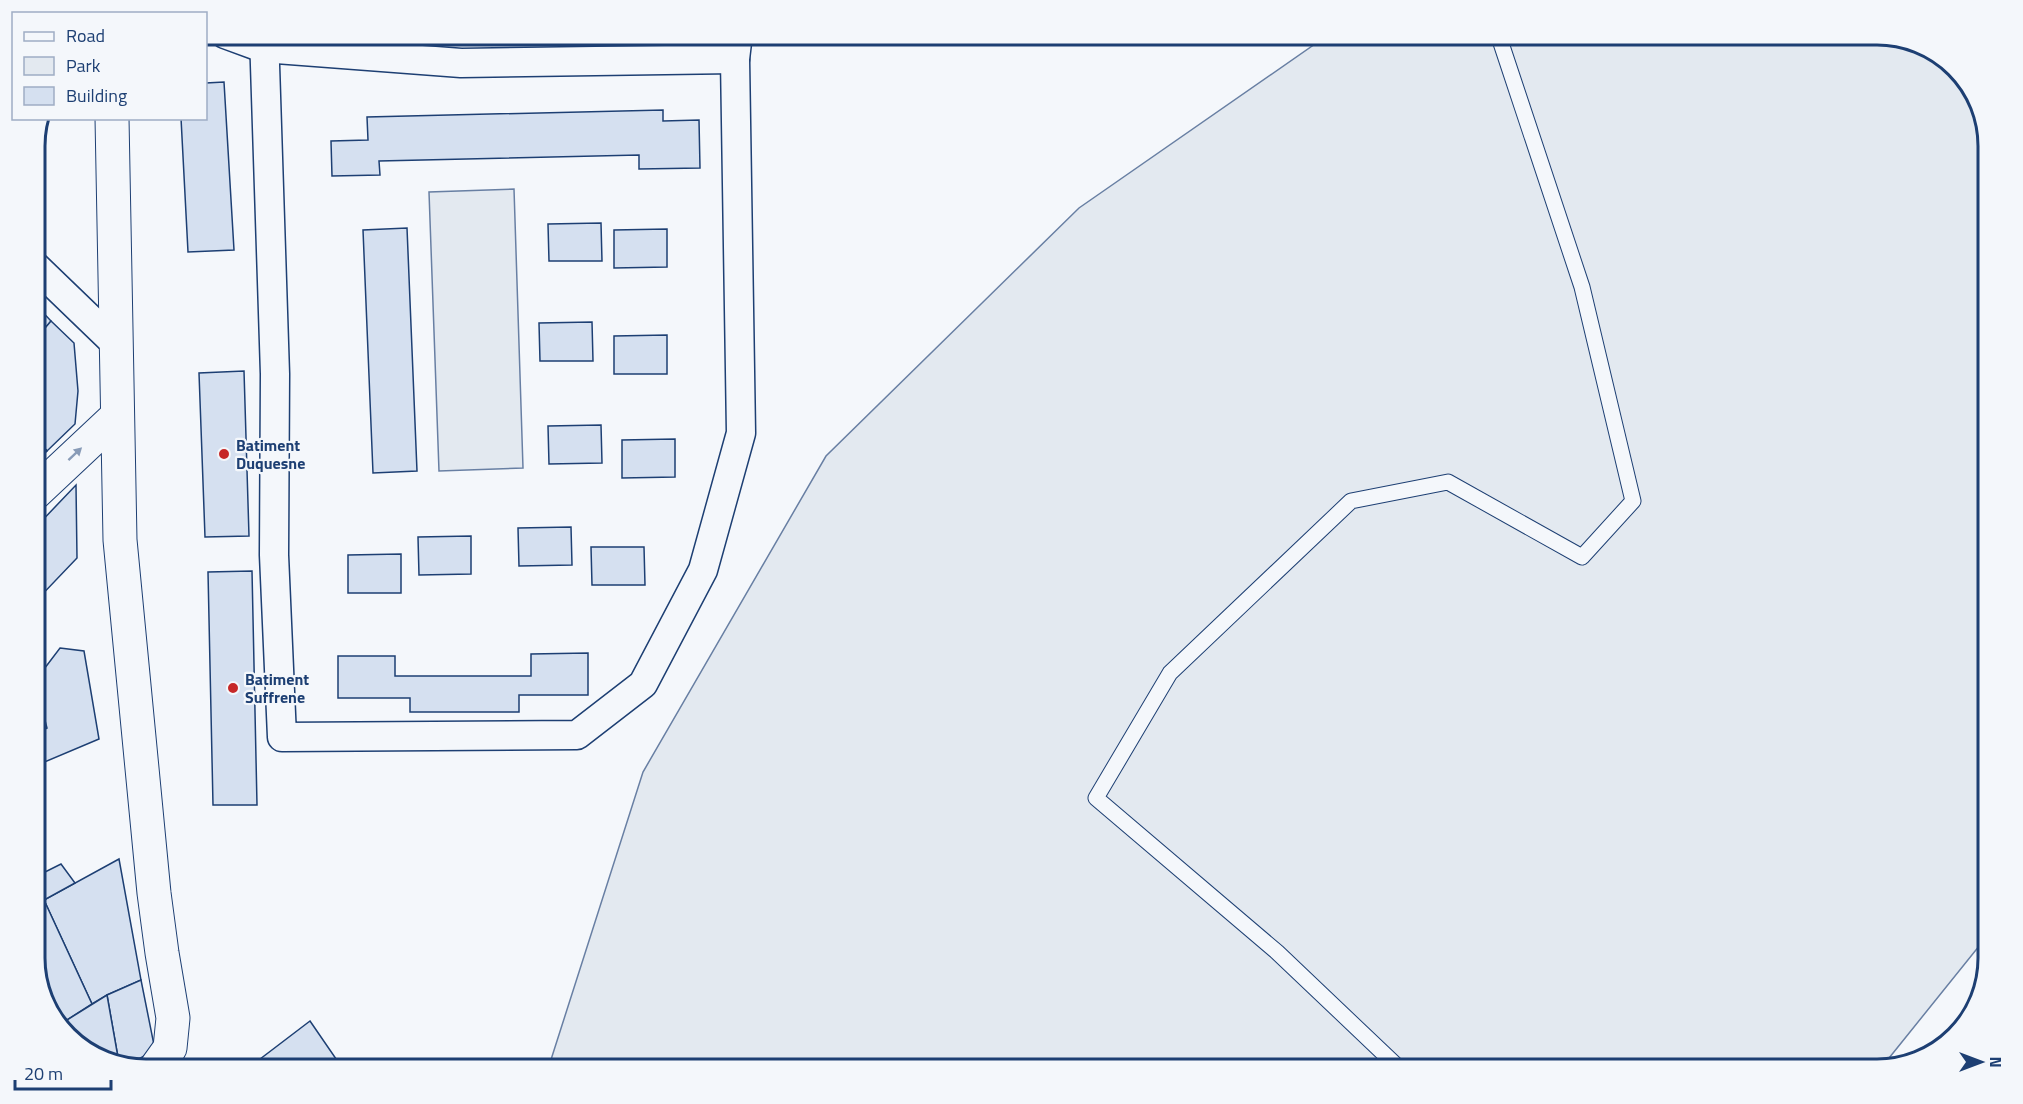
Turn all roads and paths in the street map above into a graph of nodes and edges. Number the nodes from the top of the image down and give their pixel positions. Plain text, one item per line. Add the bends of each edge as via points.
1 (263, 45) edge
2 (299, 45) edge
3 (1502, 45) edge
4 (737, 47) edge
5 (112, 120) edge
6 (45, 276) edge
7 (117, 345) junction
8 (116, 417) junction
9 (45, 484) edge
10 (162, 1059) edge
11 (1389, 1059) edge

1 - 4 street via 275,374 274,555 282,737 578,735 643,684 703,570 741,434
2 - 4 street via 461,63
3 - 11 lane via 1582,287 1634,501 1582,556 1448,482 1351,501 1170,673 1096,798 1277,952
5 - 7 main road
6 - 7 street
7 - 8 main road
9 -> 8 main road
8 - 10 main road via 120,540 154,893 173,1018 170,1048

